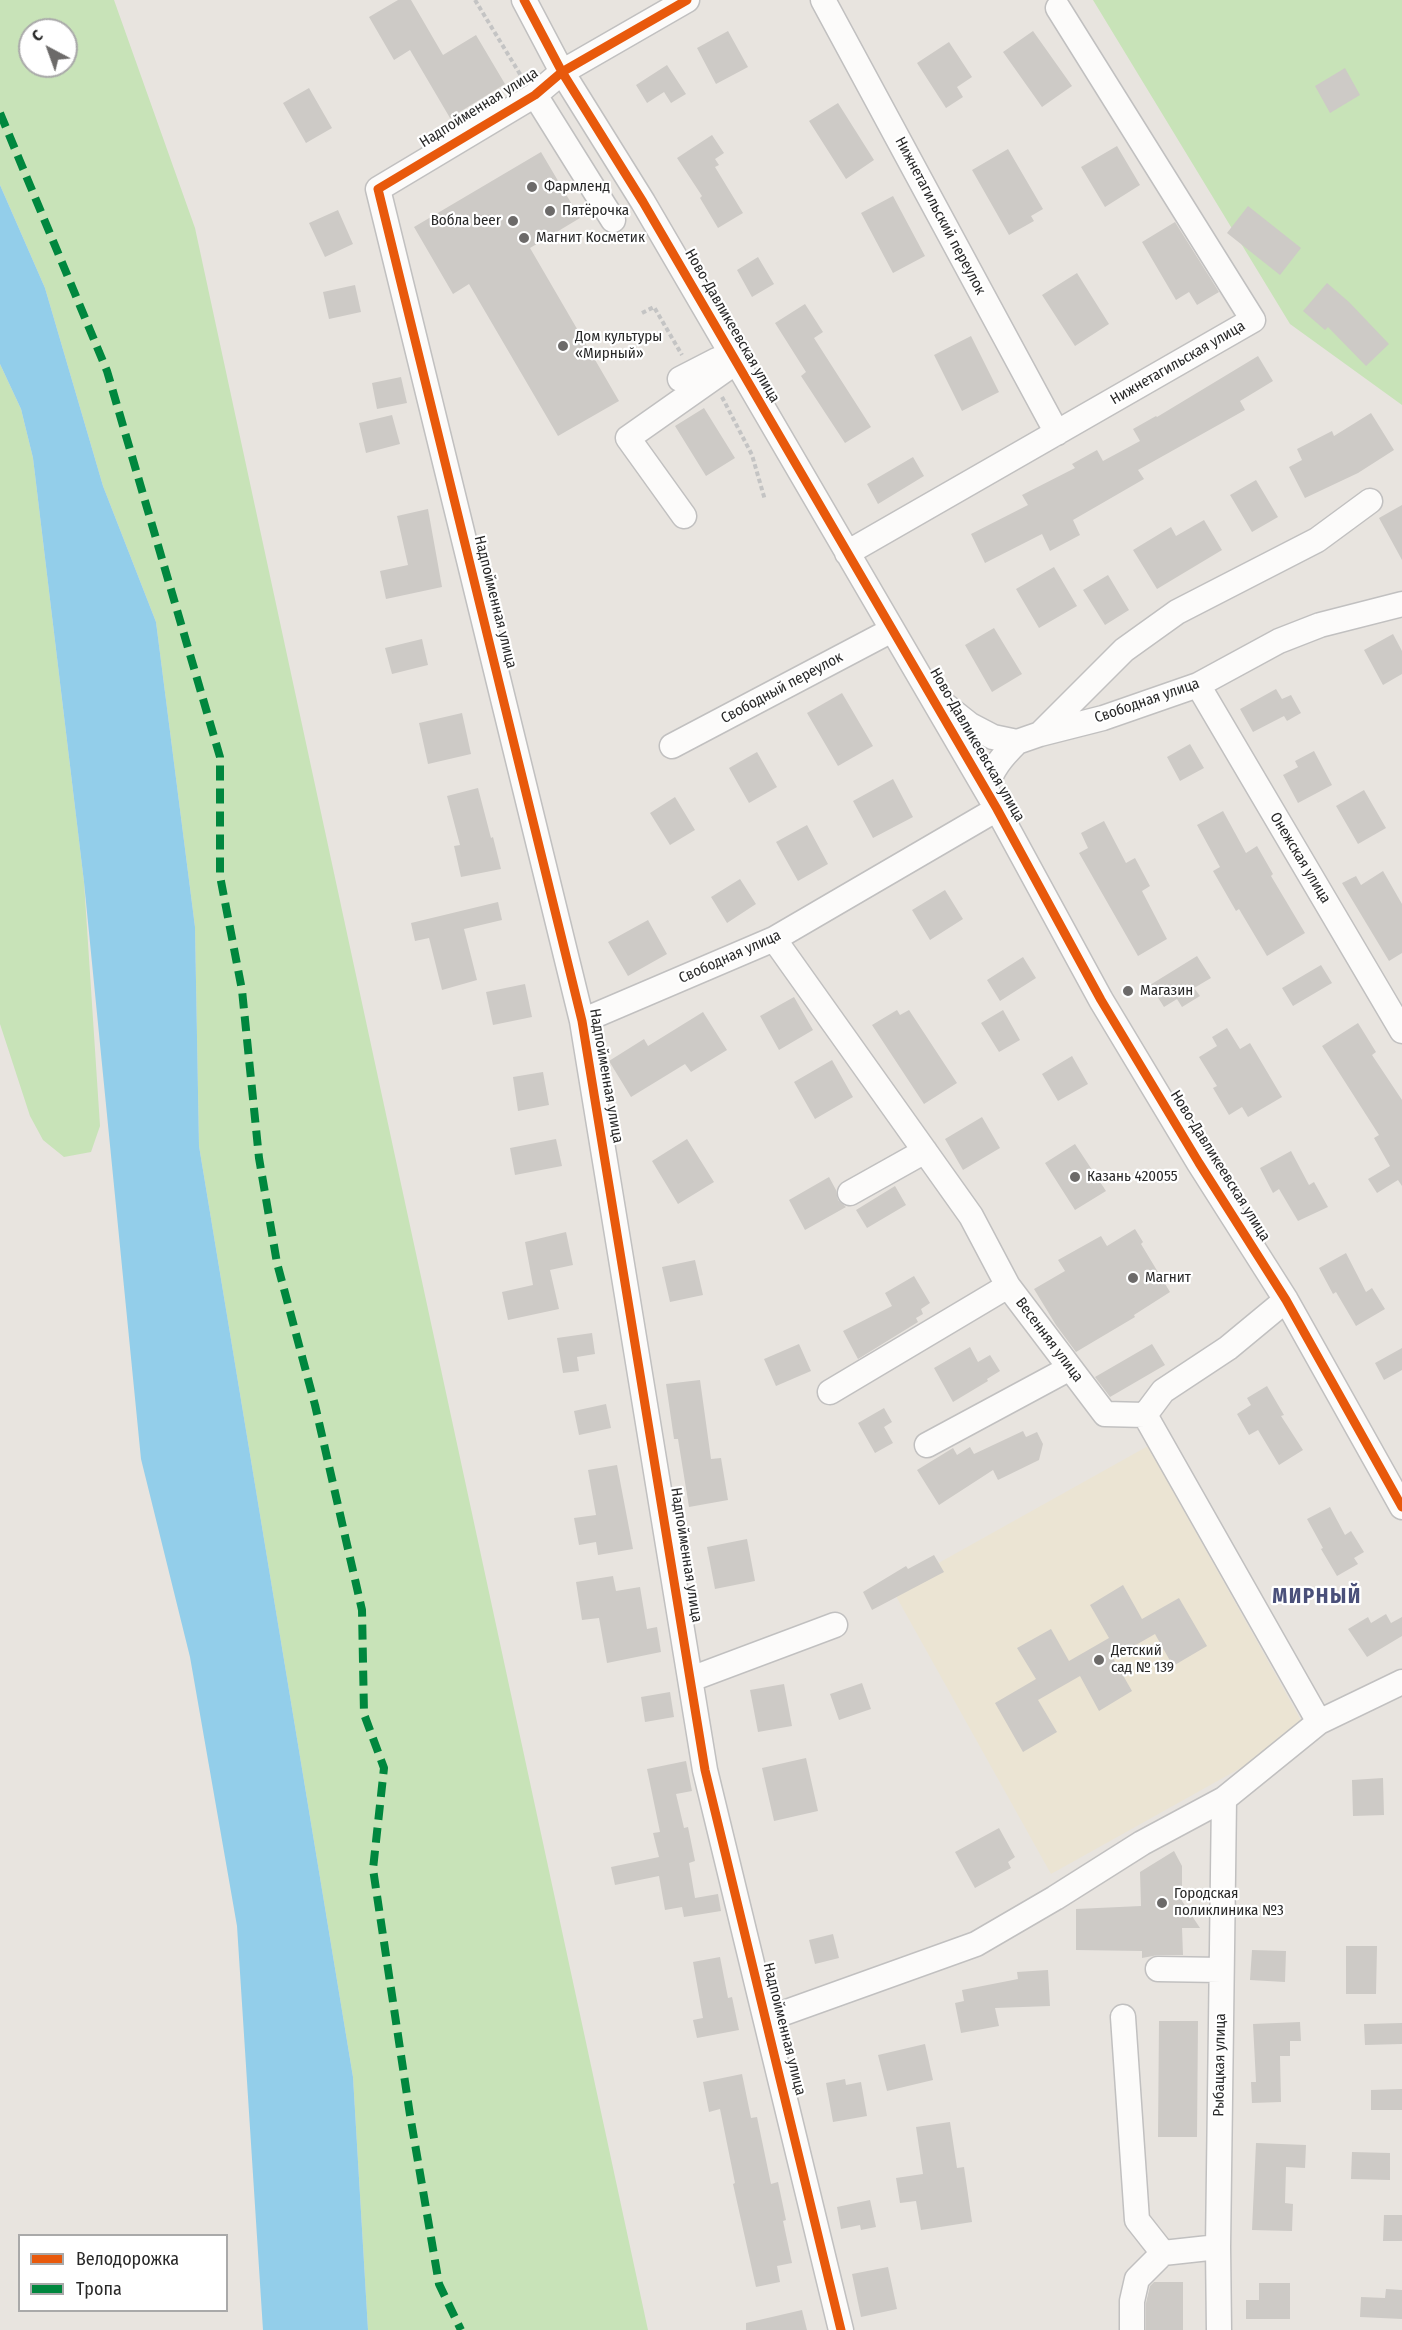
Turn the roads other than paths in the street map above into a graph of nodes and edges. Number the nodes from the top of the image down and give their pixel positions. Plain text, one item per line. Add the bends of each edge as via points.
1 (524, 0) edge
2 (687, 0) edge
3 (823, 0) edge
4 (1058, 8) dead end
5 (562, 72) junction
6 (535, 94) junction
7 (643, 202) junction
8 (733, 357) junction
9 (680, 380) dead end
10 (1057, 433) junction
11 (1370, 501) dead end
12 (684, 516) dead end
13 (847, 553) junction
14 (1402, 604) edge
15 (892, 630) junction
16 (1197, 685) junction
17 (929, 693) junction
18 (1040, 734) junction
19 (1017, 742) junction
20 (672, 746) dead end
21 (991, 799) junction
22 (774, 939) junction
23 (582, 1021) junction
24 (1402, 1031) edge
25 (925, 1151) junction
26 (850, 1193) dead end
27 (1008, 1286) junction
28 (1286, 1300) junction
29 (1070, 1368) junction
30 (830, 1392) dead end
31 (1145, 1415) junction
32 (927, 1445) dead end
33 (1402, 1508) edge
34 (835, 1625) dead end
35 (691, 1679) junction
36 (1402, 1682) edge
37 (1319, 1722) junction
38 (1224, 1799) junction
39 (1158, 1969) dead end
40 (1221, 1970) junction
41 (1123, 2017) dead end
42 (767, 2019) junction
43 (1218, 2247) junction
44 (1163, 2253) junction
45 (841, 2330) edge
46 (1132, 2330) edge
47 (1219, 2330) edge

1 - 5 street, Ново-Давликеевская улица
2 - 5 street, Надпойменная улица
3 - 10 street, Нижнетагильский переулок
4 - 10 street, Нижнетагильская улица via 1253,320
5 - 6 street, Надпойменная улица
5 - 7 street, Ново-Давликеевская улица
6 - 7 street via 604,225
6 - 23 street, Надпойменная улица via 378,189
7 - 8 street, Ново-Давликеевская улица
8 - 9 street
8 - 12 street via 628,438
8 - 13 street, Ново-Давликеевская улица
10 - 13 street, Нижнетагильская улица
11 - 18 street via 1317,540 1177,612 1124,650
13 - 15 street, Ново-Давликеевская улица
14 - 16 street, Свободная улица via 1320,625 1280,641
15 - 17 street, Ново-Давликеевская улица
15 - 20 street, Свободный переулок
16 - 18 street, Свободная улица via 1103,718
16 - 24 street, Онежская улица
17 - 19 street via 970,725 993,737
17 - 21 street, Ново-Давликеевская улица
18 - 19 street, Свободная улица
19 - 21 street via 999,759 991,774
21 - 22 street, Свободная улица
21 - 28 street, Ново-Давликеевская улица via 1101,1000
22 - 23 street, Свободная улица
22 - 25 street, Весенняя улица
23 - 35 street, Надпойменная улица
25 - 26 street
25 - 27 street, Весенняя улица via 971,1216
27 - 29 street, Весенняя улица
27 - 30 street
28 - 31 street via 1228,1348 1164,1391
28 - 33 street, Ново-Давликеевская улица
29 - 31 street, Весенняя улица via 1105,1414
29 - 32 street
31 - 37 street
34 - 35 street
35 - 42 street, Надпойменная улица via 705,1770
36 - 37 street
37 - 38 street
38 - 40 street, Рыбацкая улица
38 - 42 street via 1142,1843 976,1944
39 - 40 street
40 - 43 street, Рыбацкая улица
41 - 44 street via 1137,2220
42 - 45 street, Надпойменная улица
43 - 44 street
43 - 47 street, Рыбацкая улица
44 - 46 street via 1137,2278

